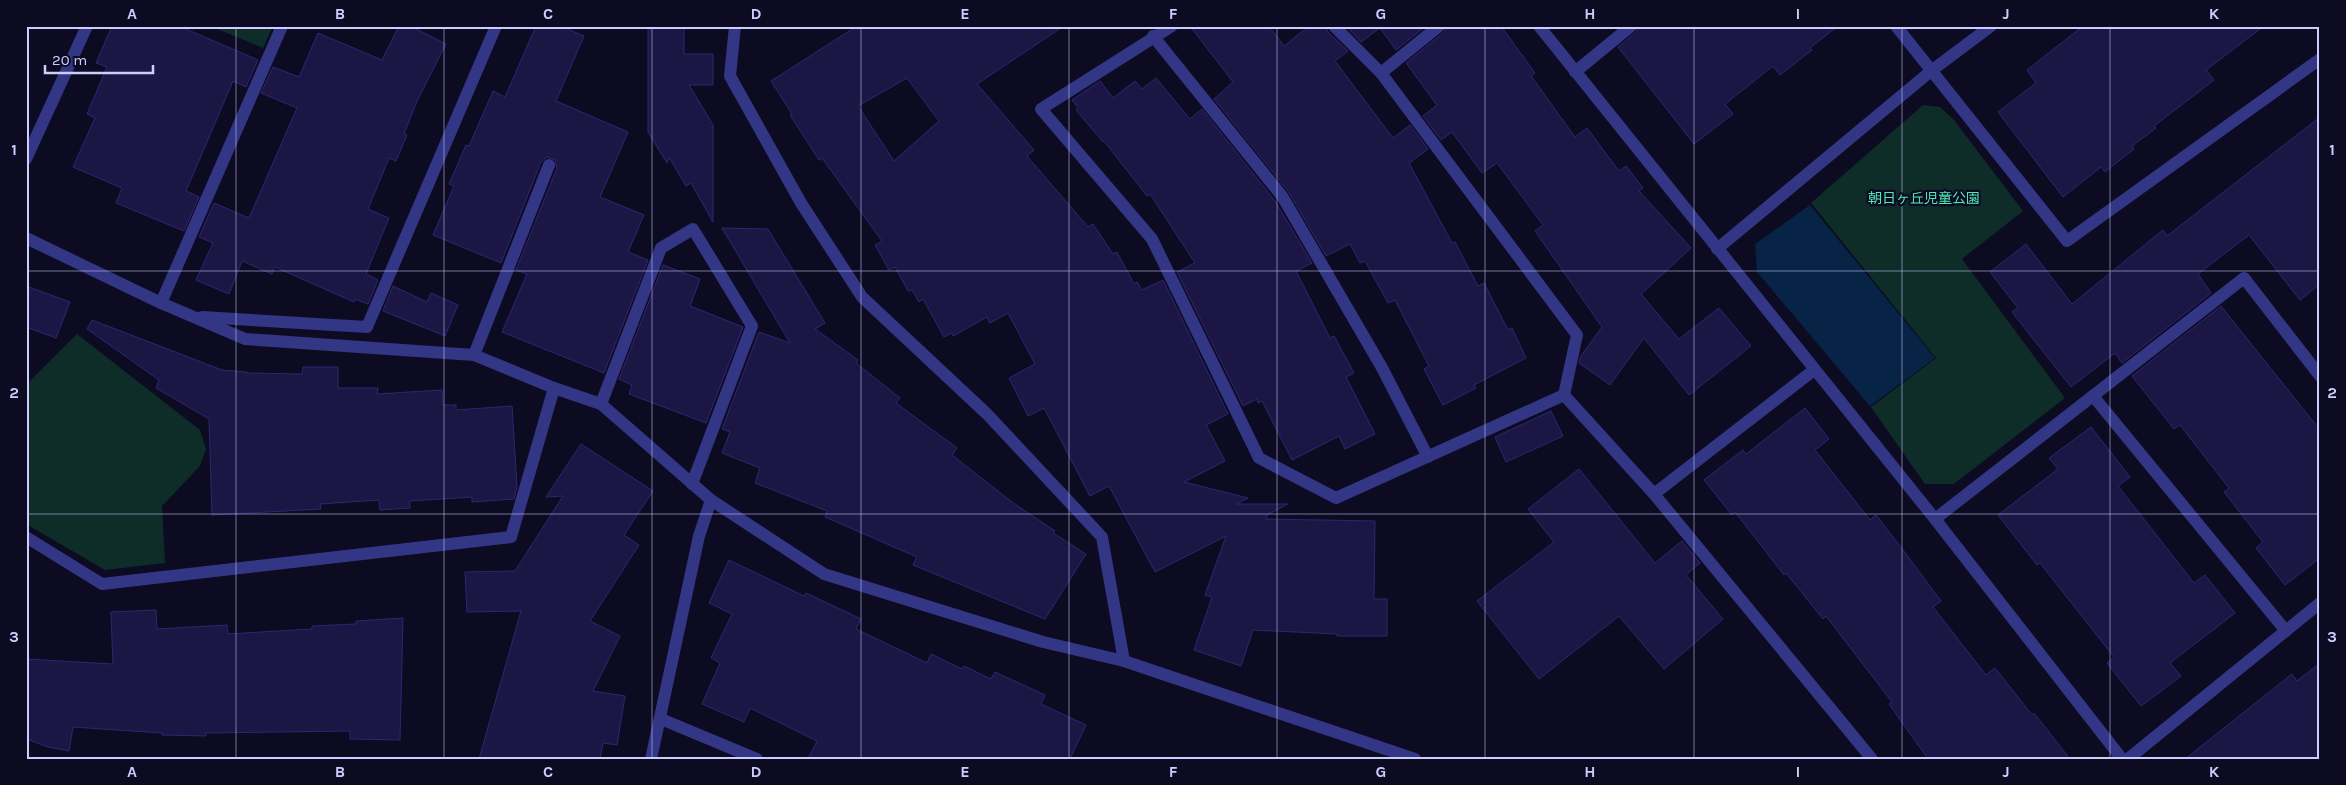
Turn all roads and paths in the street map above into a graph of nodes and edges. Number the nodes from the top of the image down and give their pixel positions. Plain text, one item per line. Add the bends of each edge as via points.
1 (87, 26) edge
2 (282, 26) edge
3 (496, 26) edge
4 (735, 26) edge
5 (1172, 26) edge
6 (1334, 26) edge
7 (1439, 26) edge
8 (1539, 26) edge
9 (1631, 26) edge
10 (1896, 26) edge
11 (1991, 26) edge
12 (1153, 36) junction
13 (2317, 66) edge
14 (1931, 71) junction
15 (1575, 72) junction
16 (1381, 74) junction
17 (26, 160) edge
18 (549, 165) dead end
19 (26, 238) edge
20 (1717, 250) junction
21 (161, 303) junction
22 (192, 316) junction
23 (474, 356) junction
24 (1814, 370) junction
25 (2320, 376) edge
26 (554, 388) junction
27 (1564, 395) junction
28 (2093, 396) junction
29 (601, 404) junction
30 (1428, 457) junction
31 (692, 484) junction
32 (1654, 494) junction
33 (711, 500) junction
34 (1935, 520) junction
35 (26, 538) edge
36 (2320, 603) edge
37 (2286, 631) junction
38 (1124, 661) junction
39 (661, 719) junction
40 (652, 759) edge
41 (757, 759) edge
42 (1415, 759) edge
43 (1872, 759) edge
44 (2122, 759) edge
45 (2128, 759) edge

1 - 17 street
2 - 21 street
3 - 22 street via 367,327
4 - 38 street via 730,76 801,203 862,297 987,414 1102,537
5 - 12 street
6 - 16 street
7 - 16 street
8 - 15 street
9 - 15 street
10 - 14 street
11 - 14 street
12 - 30 street via 1282,196 1381,366
12 - 30 street via 1041,109 1152,239 1259,458 1336,498
13 - 14 street via 2066,240
14 - 20 street
15 - 20 street
16 - 27 street via 1577,335
18 - 23 street
19 - 21 street
20 - 24 street
21 - 22 street
22 - 23 street via 245,339
23 - 26 street
24 - 32 street
24 - 34 street
25 - 28 street via 2244,278
26 - 29 street
26 - 35 street via 511,538 102,584
27 - 30 street
27 - 32 street
28 - 34 street
28 - 37 street
29 - 31 street
29 - 31 street via 661,248 693,229 752,326
31 - 33 street
32 - 43 street
33 - 38 street via 824,574 1043,642
33 - 39 street via 699,536
34 - 44 street
36 - 37 street
37 - 45 street
38 - 42 street
39 - 40 street
39 - 41 street

